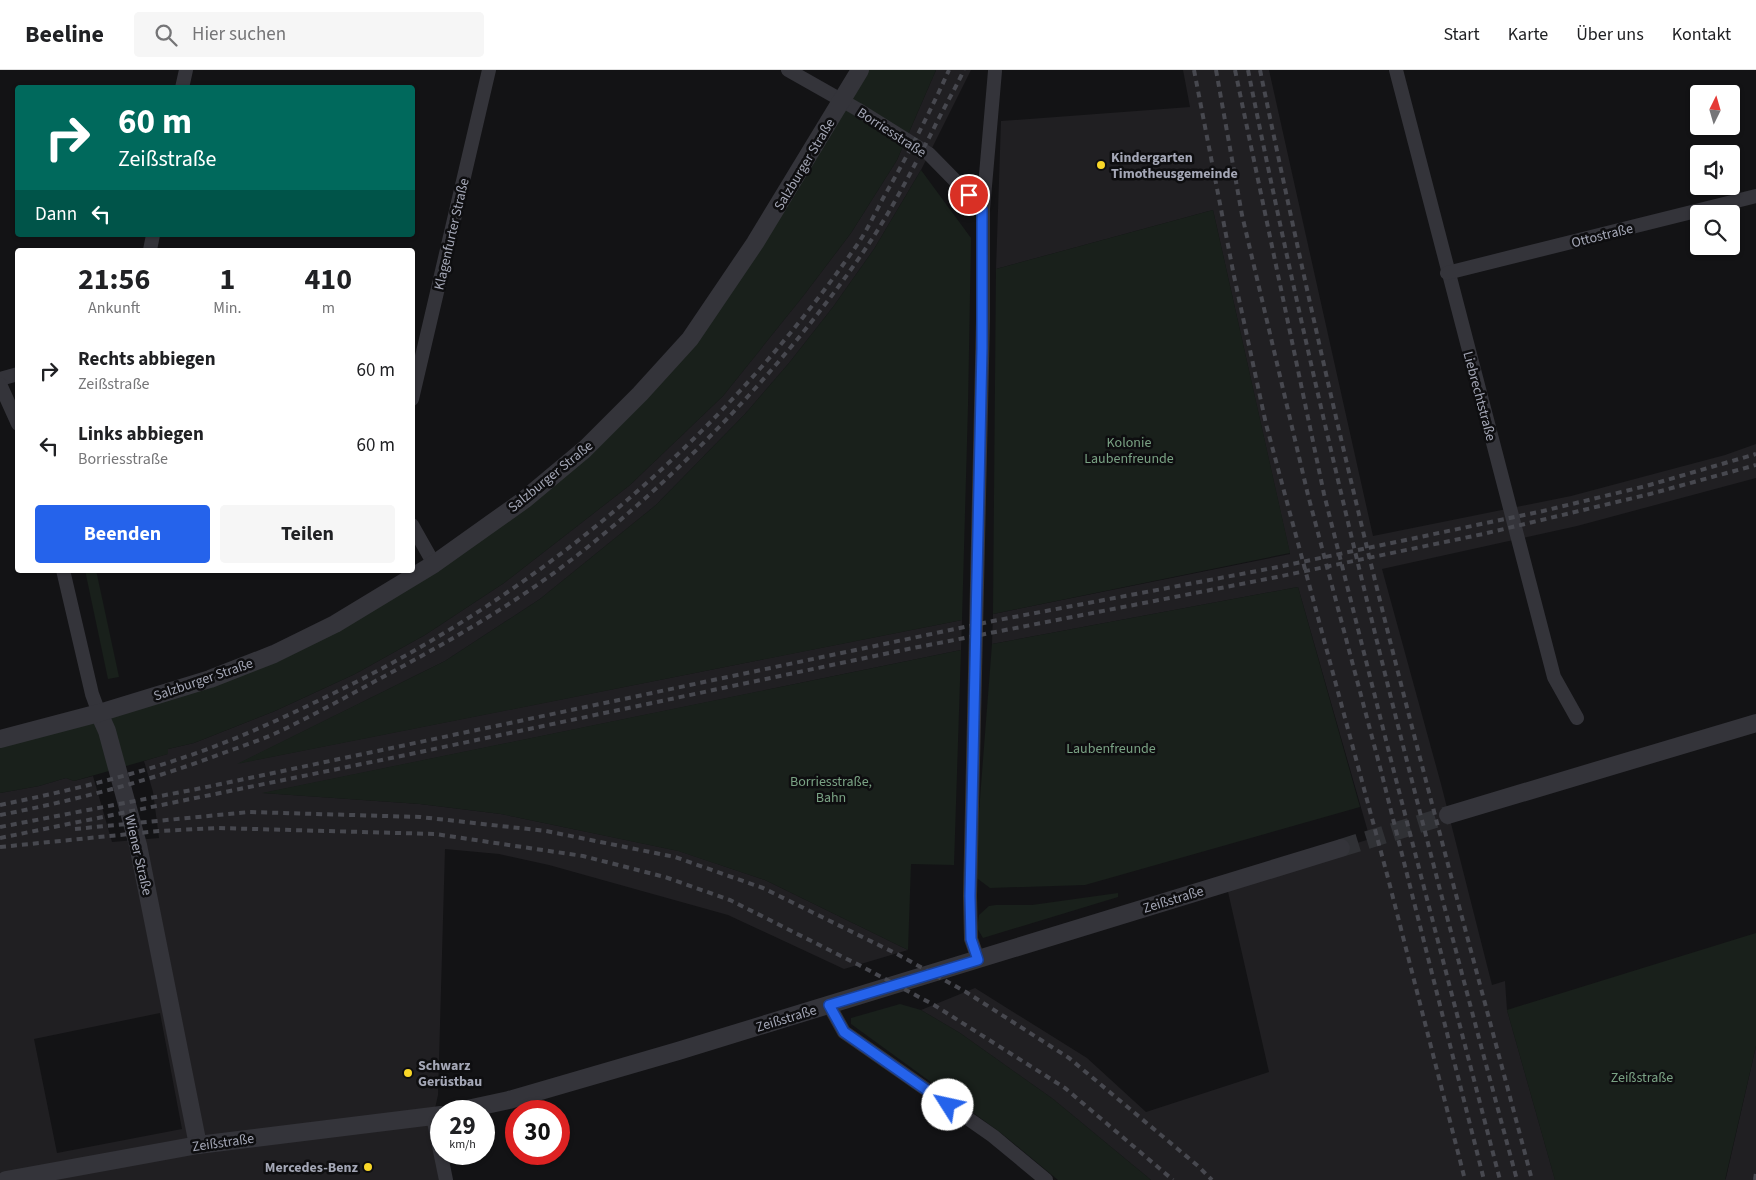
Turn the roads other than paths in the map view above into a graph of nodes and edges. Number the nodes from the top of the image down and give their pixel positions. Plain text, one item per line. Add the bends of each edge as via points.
1 (186, 70) edge
2 (489, 70) edge
3 (788, 70) edge
4 (860, 70) edge
5 (1396, 70) edge
6 (995, 71) edge
7 (183, 85) edge
8 (842, 100) junction
9 (1756, 196) edge
10 (982, 209) junction
11 (1448, 273) junction
12 (15, 375) edge
13 (0, 379) edge
14 (0, 384) edge
15 (415, 385) edge
16 (15, 417) edge
17 (415, 530) edge
18 (434, 564) junction
19 (64, 573) edge
20 (99, 714) junction
21 (1577, 718) dead end
22 (1756, 723) edge
23 (0, 739) edge
24 (1448, 815) tunnel mouth
25 (1341, 848) tunnel mouth
26 (978, 960) junction
27 (829, 1005) junction
28 (495, 1103) edge
29 (430, 1117) edge
30 (198, 1145) junction
31 (444, 1165) edge
32 (6, 1180) edge
33 (446, 1180) edge
34 (1046, 1180) edge

1 - 7 street
2 - 15 street, Klagenfurter Straße
3 - 8 street, Borriesstraße
4 - 8 street, Salzburger Straße
5 - 11 street, Liebrechtstraße
6 - 10 street
8 - 10 street, Borriesstraße via 929,154
8 - 18 street, Salzburger Straße via 755,243 690,339 585,449 524,500
9 - 11 street, Ottostraße
10 - 26 street via 970,896 971,939
11 - 21 street, Liebrechtstraße via 1554,678
12 - 13 street
14 - 16 street
17 - 18 street
18 - 20 street, Salzburger Straße via 335,624 274,654 210,679
19 - 20 street, Wiener Straße
20 - 23 street, Salzburger Straße
20 - 30 street, Wiener Straße via 107,731 138,845
22 - 24 street
25 - 26 street, Zeißstraße
26 - 27 street, Zeißstraße
27 - 28 street, Zeißstraße
27 - 34 street via 844,1032 993,1136
29 - 30 street, Zeißstraße
30 - 32 street, Zeißstraße
31 - 33 street

